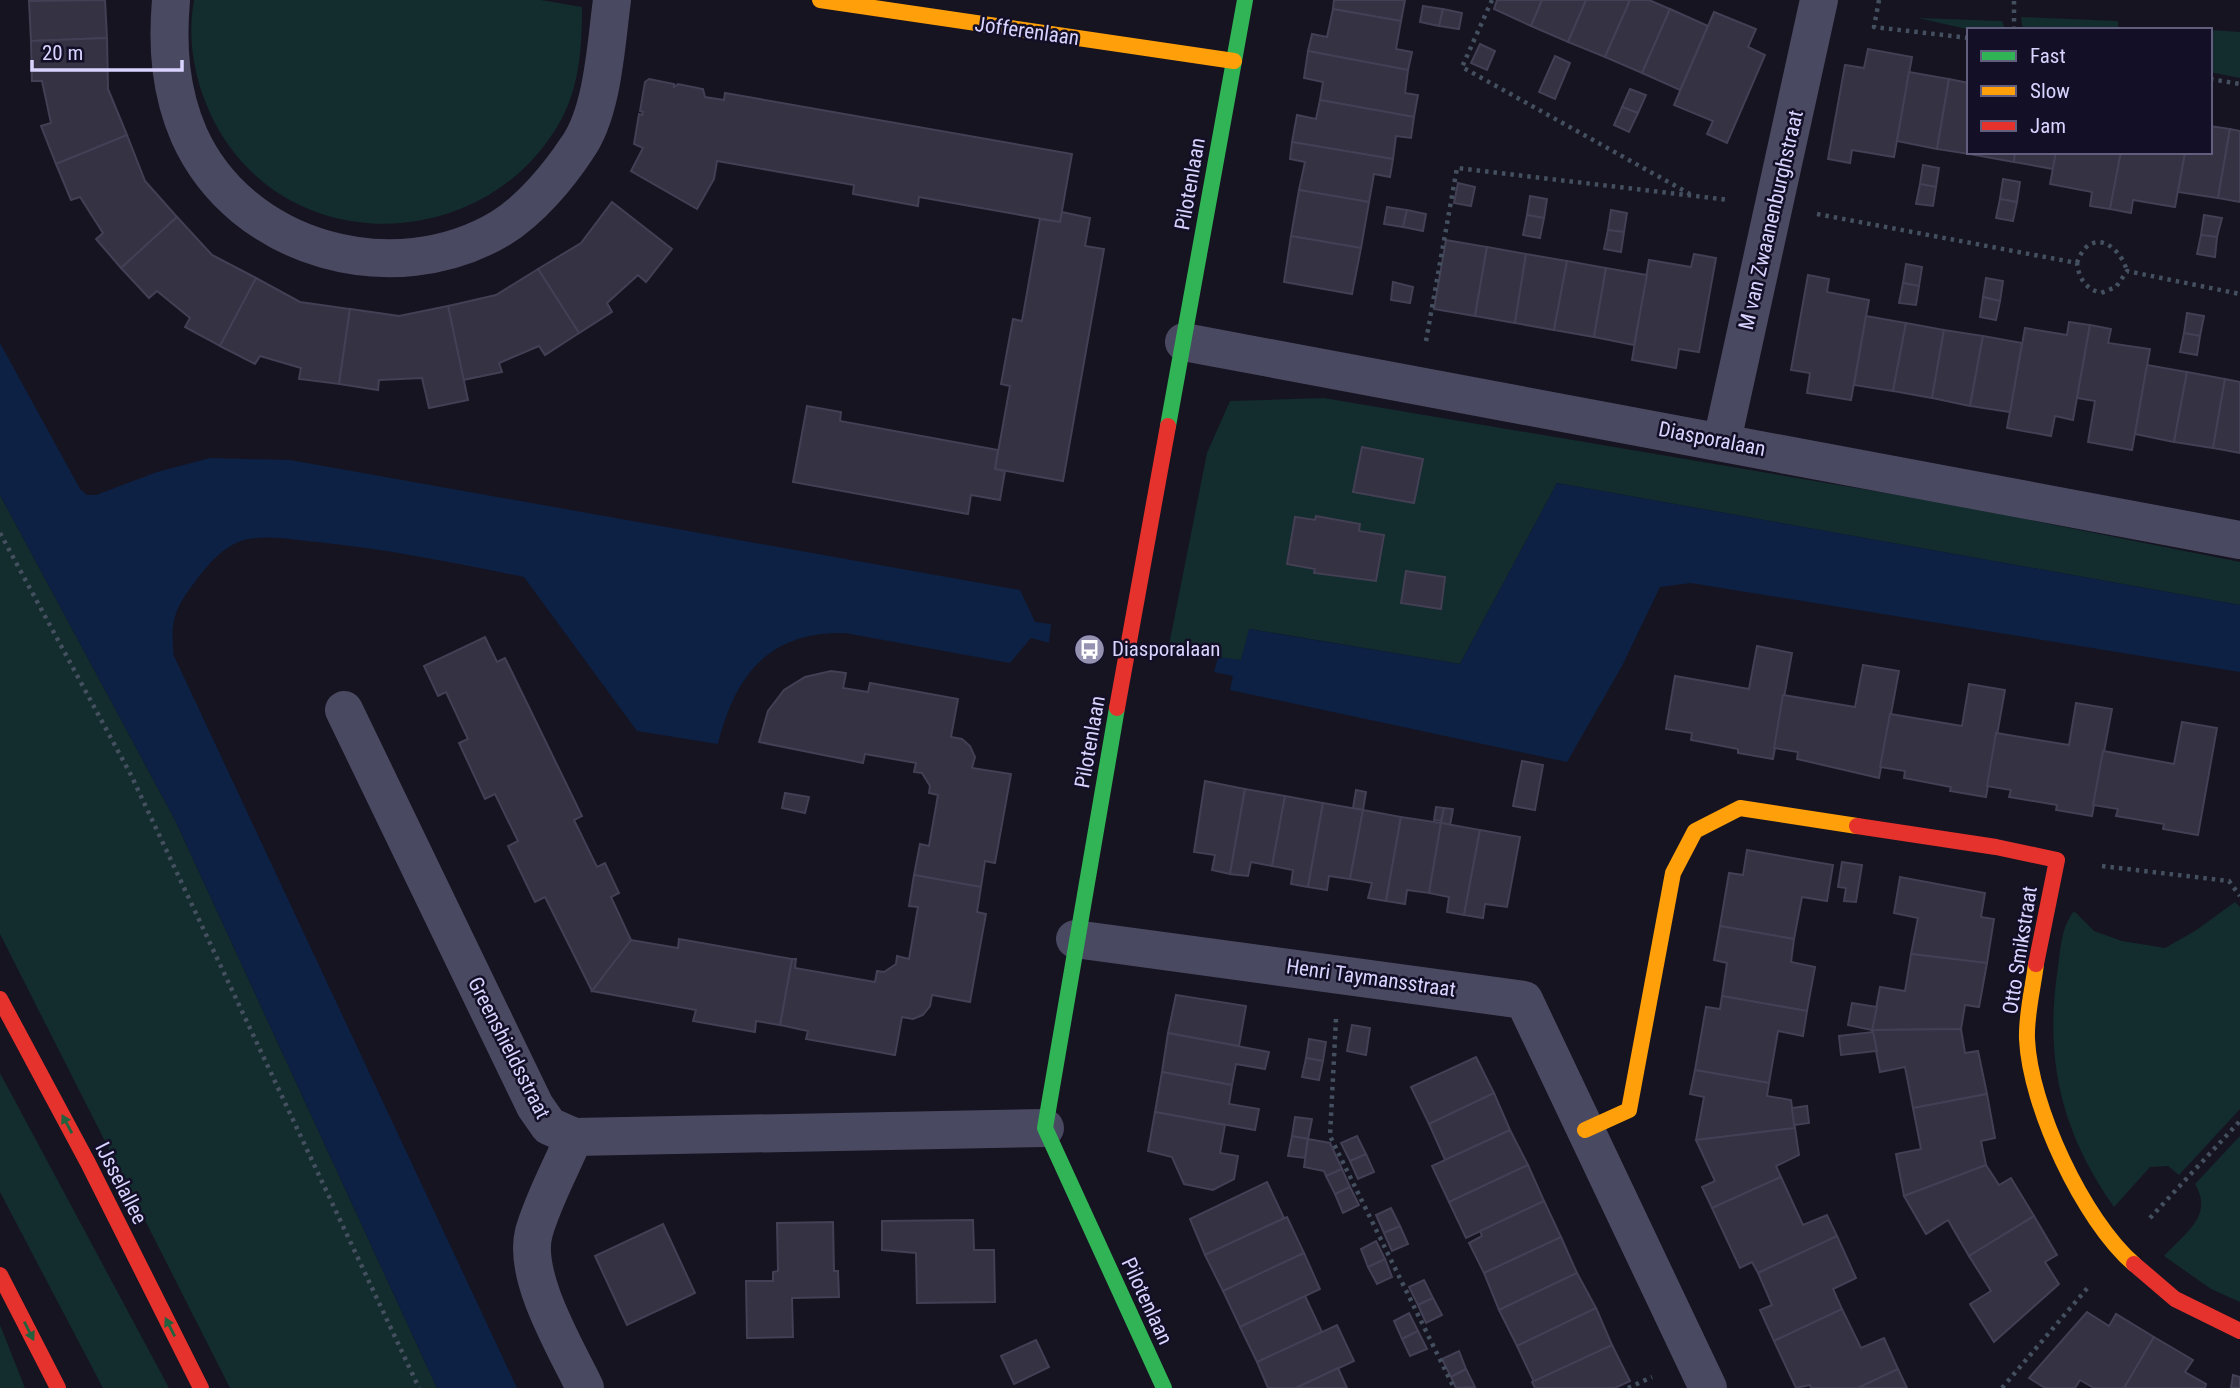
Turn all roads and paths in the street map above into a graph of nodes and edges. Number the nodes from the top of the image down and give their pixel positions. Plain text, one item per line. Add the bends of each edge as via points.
1 (171, 0) edge
2 (612, 0) edge
3 (820, 0) edge
4 (1245, 0) edge
5 (1492, 0) edge
6 (1819, 0) edge
7 (1879, 0) edge
8 (2014, 0) edge
9 (2014, 28) edge
10 (1967, 38) edge
11 (1234, 61) junction
12 (2212, 79) edge
13 (2240, 84) edge
14 (1693, 196) junction
15 (1774, 206) junction
16 (2077, 263) junction
17 (2127, 271) junction
18 (2240, 294) edge
19 (1184, 342) junction
20 (1419, 385) junction
21 (1722, 441) junction
22 (0, 533) edge
23 (2240, 540) edge
24 (344, 710) dead end
25 (2057, 860) junction
26 (2240, 896) edge
27 (1076, 939) junction
28 (1338, 973) junction
29 (0, 999) edge
30 (2240, 1121) edge
31 (1045, 1128) junction
32 (1585, 1130) junction
33 (573, 1137) junction
34 (2119, 1251) junction
35 (0, 1275) edge
36 (2240, 1331) edge
37 (58, 1388) edge
38 (201, 1388) edge
39 (419, 1388) edge
40 (585, 1388) edge
41 (1164, 1388) edge
42 (1454, 1388) edge
43 (1708, 1388) edge
44 (2002, 1388) edge

1 - 2 street via 168,34 177,101 190,137 224,187 255,215 311,246 382,259 428,256 461,247 526,210 579,147 599,94
3 - 11 street, Jofferenlaan
4 - 11 street, Pilotenlaan
5 - 14 path via 1462,67
6 - 15 street, M van Zwaanenburghstraat
7 - 10 path via 1874,27
8 - 9 path
11 - 19 street, Pilotenlaan
12 - 13 path
14 - 15 path
14 - 20 path via 1457,168
15 - 16 path
15 - 21 street, M van Zwaanenburghstraat
16 - 17 path via 2086,246 2098,242 2110,244 2122,256
16 - 17 path via 2089,289 2101,293 2116,287
17 - 18 path
19 - 20 street, Diasporalaan
19 - 27 street, Pilotenlaan
20 - 21 street, Diasporalaan
21 - 23 street, Diasporalaan
22 - 39 path via 131,775
24 - 33 street, Greenshieldsstraat via 535,1106 550,1126
25 - 26 path via 2229,881
25 - 32 street, Otto Smikstraat via 1740,808 1695,831 1674,873 1629,1110
25 - 34 street, Otto Smikstraat via 2038,943 2027,1039 2040,1110 2075,1184
27 - 28 street, Henri Taymansstraat
27 - 31 street, Pilotenlaan
28 - 32 street, Henri Taymansstraat via 1524,1000
28 - 42 path via 1330,1136
38 -> 29 street, IJsselallee
30 - 34 path
31 - 33 street, Greenshieldsstraat
31 - 41 street, Pilotenlaan
32 - 43 street, Henri Taymansstraat
33 - 40 street via 534,1233 532,1264
34 - 36 street, Otto Smikstraat via 2175,1299
34 - 44 path
35 -> 37 street

